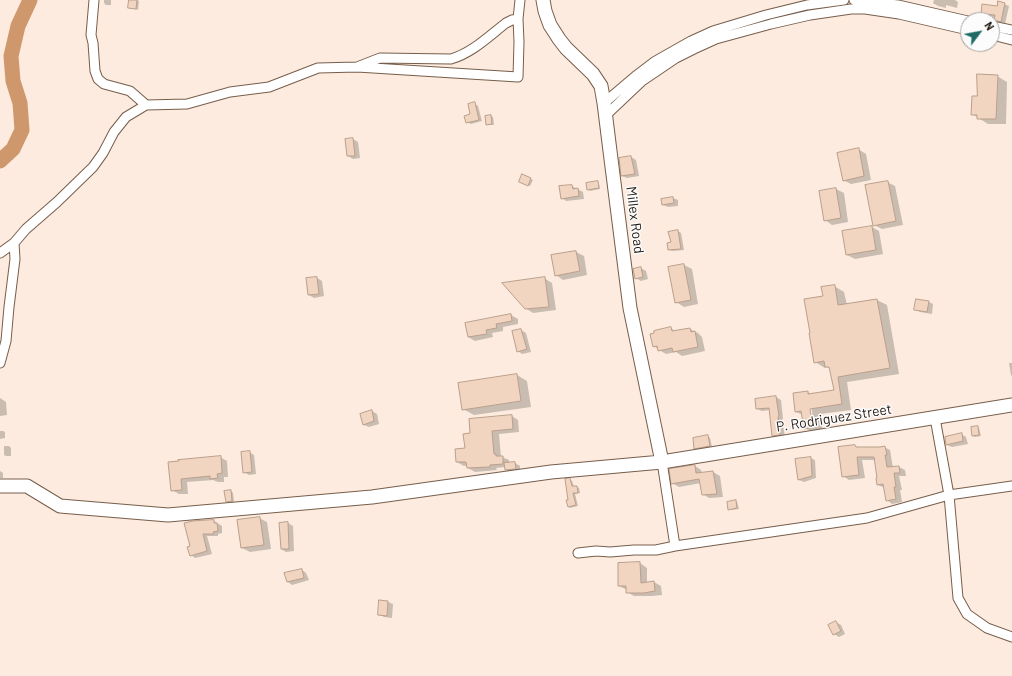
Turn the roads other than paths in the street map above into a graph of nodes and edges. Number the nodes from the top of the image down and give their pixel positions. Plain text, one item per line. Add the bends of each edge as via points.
1 (94, 0) edge
2 (520, 0) edge
3 (543, 0) edge
4 (844, 0) edge
5 (854, 0) edge
6 (960, 18) edge
7 (518, 19) junction
8 (960, 28) edge
9 (1000, 28) edge
10 (1012, 30) edge
11 (1000, 37) edge
12 (1012, 40) edge
13 (357, 67) junction
14 (604, 103) junction
15 (146, 105) junction
16 (605, 116) junction
17 (14, 243) junction
18 (0, 253) edge
19 (0, 363) edge
20 (1012, 405) edge
21 (935, 418) junction
22 (662, 462) junction
23 (0, 486) edge
24 (1012, 486) edge
25 (949, 495) junction
26 (675, 546) junction
27 (578, 553) dead end
28 (1012, 637) edge

1 - 15 street via 91,35 98,79 104,84 130,91
2 - 7 street
3 - 14 street, Millex Road via 550,24 566,48 593,74 600,86
4 - 14 street via 793,8 713,31 654,62
5 - 6 street via 898,5
7 - 13 street via 506,23 472,50 451,59 380,58
7 - 13 street via 518,76
8 - 16 street via 865,9 810,15 771,24 716,40 676,58 642,81
9 - 10 street
11 - 12 street
13 - 15 street via 318,68 269,87 230,92 187,104
14 - 16 street, Millex Road
15 - 17 street via 126,118 114,132 93,167
16 - 22 street, Millex Road via 630,308
17 - 18 street
17 - 19 street via 15,259 6,341
20 - 21 street, P. Rodriguez Street
21 - 22 street, P. Rodriguez Street
21 - 25 street
22 - 23 street, P. Rodriguez Street via 550,472 372,497 168,514 60,506 27,486
22 - 26 street
24 - 25 street
25 - 26 street via 867,518
25 - 28 street via 958,598 967,614 987,628
26 - 27 street via 656,550

